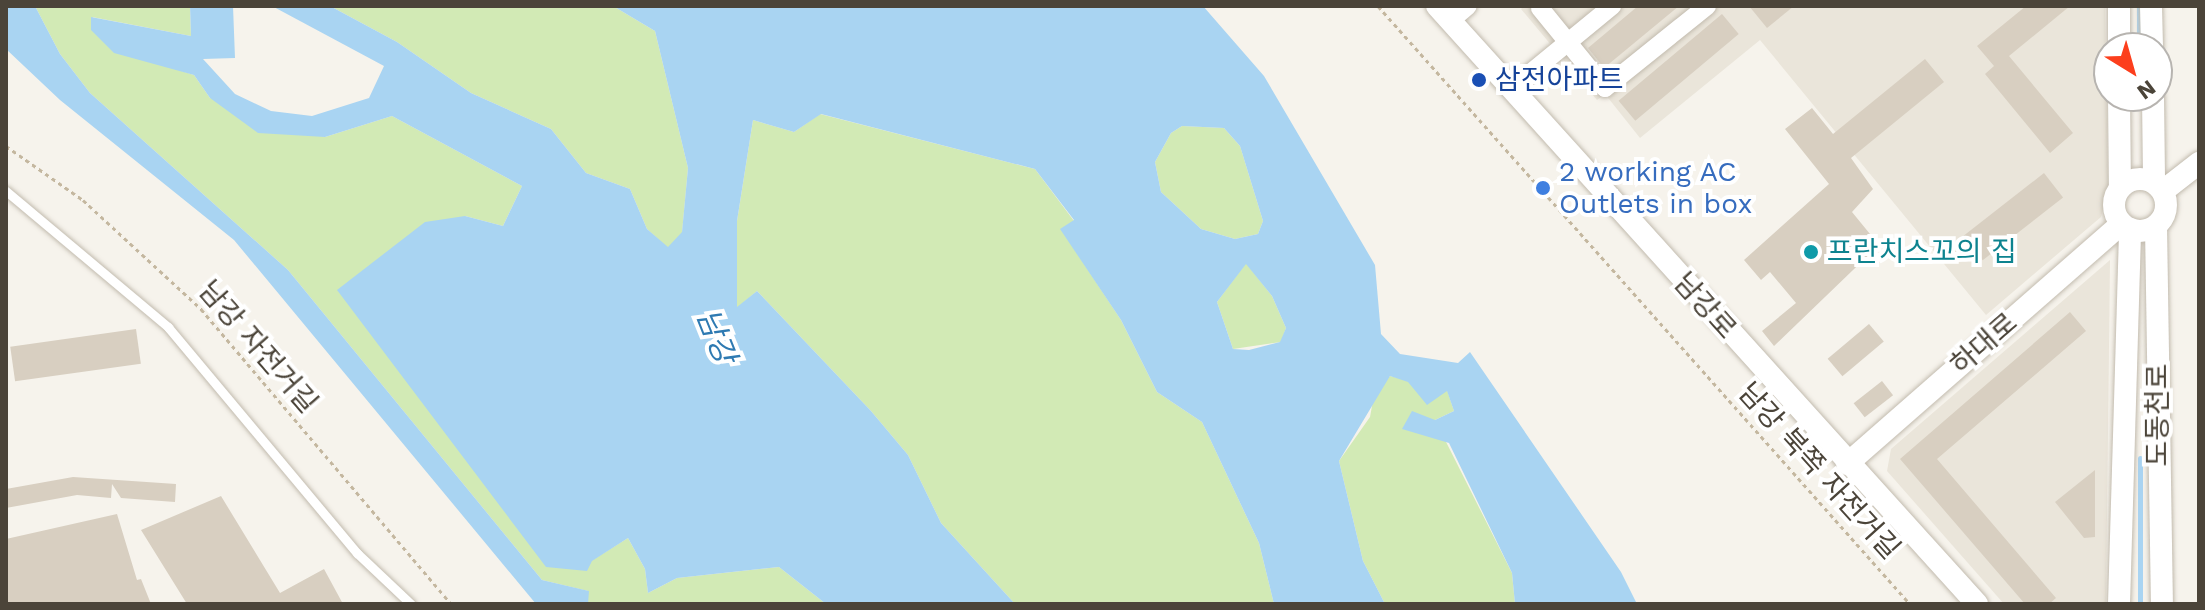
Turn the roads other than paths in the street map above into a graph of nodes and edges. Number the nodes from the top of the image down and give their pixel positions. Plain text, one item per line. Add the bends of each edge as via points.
1 (1468, 6) edge
2 (1612, 6) edge
3 (1707, 6) edge
4 (2119, 6) edge
5 (2151, 6) edge
6 (1540, 8) dead end
7 (1444, 14) edge
8 (2119, 32) edge
9 (2152, 32) edge
10 (1567, 42) junction
11 (1511, 89) junction
12 (2119, 112) edge
13 (2154, 112) edge
14 (2199, 163) edge
15 (2158, 186) junction
16 (2120, 187) junction
17 (6, 191) edge
18 (2126, 226) junction
19 (2156, 226) junction
20 (1847, 464) junction
21 (2121, 600) edge
22 (2160, 601) edge
23 (411, 604) edge
24 (1977, 604) edge

1 - 7 street
2 - 10 street
3 - 10 street via 1605,88
4 - 8 street
5 - 9 street
6 - 10 street
7 - 11 street, 남강로
10 - 11 street
11 - 20 street, 남강로
12 - 16 street
13 - 15 street
14 - 15 street
15 - 16 street via 2136,178
15 - 19 street via 2166,213
16 - 18 street via 2114,210
17 - 23 lane via 168,327 357,553
18 - 19 street
18 - 20 street, 하대로
18 - 21 street, 도동천로
19 - 22 street, 도동천로
20 - 24 street, 남강로

